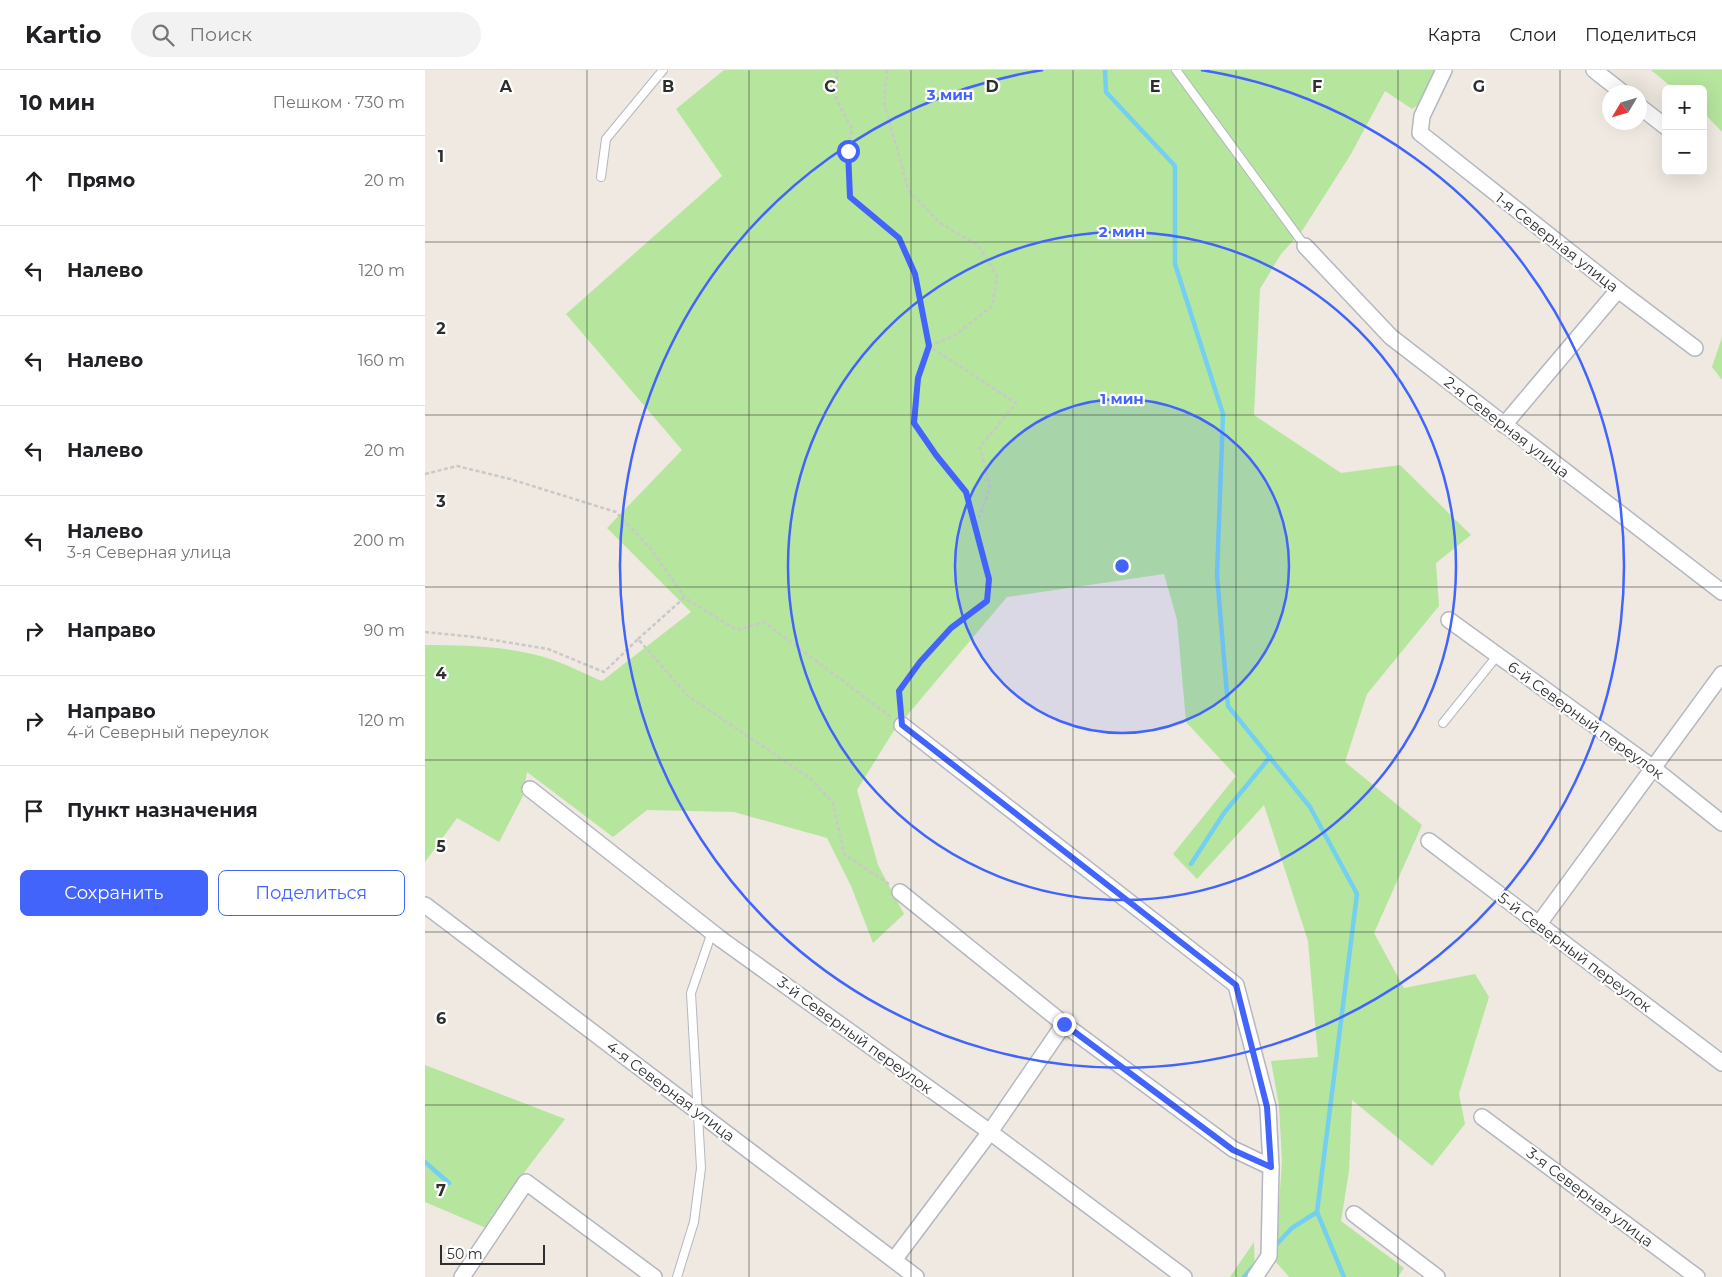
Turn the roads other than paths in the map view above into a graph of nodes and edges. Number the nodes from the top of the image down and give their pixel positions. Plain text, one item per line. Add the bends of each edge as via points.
1 (663, 70) edge
2 (1175, 70) edge
3 (1444, 70) edge
4 (1594, 70) edge
5 (1613, 85) edge
6 (1647, 112) edge
7 (1662, 124) edge
8 (601, 177) dead end
9 (1305, 246) joint
10 (1618, 290) junction
11 (1695, 348) dead end
12 (1504, 425) junction
13 (1722, 592) edge
14 (1449, 620) dead end
15 (1497, 656) junction
16 (1722, 674) edge
17 (1443, 723) dead end
18 (902, 725) road end
19 (1652, 768) junction
20 (530, 789) dead end
21 (1722, 822) edge
22 (1429, 841) dead end
23 (900, 892) road end
24 (425, 905) edge
25 (1538, 925) junction
26 (712, 932) junction
27 (1064, 1024) junction
28 (1722, 1063) edge
29 (696, 1110) junction
30 (1482, 1117) dead end
31 (990, 1132) junction
32 (1271, 1167) junction
33 (1354, 1214) dead end
34 (903, 1271) edge
35 (462, 1277) edge
36 (654, 1277) edge
37 (677, 1277) edge
38 (1184, 1277) edge
39 (1255, 1277) edge
40 (1437, 1277) edge
41 (1697, 1277) edge

1 - 8 lane via 606,139
2 - 9 lane
3 - 10 street, 1-я Северная улица via 1422,116 1420,133
4 - 5 street
6 - 7 street
9 - 12 street, 2-я Северная улица via 1391,337
10 - 11 street, 1-я Северная улица
10 - 12 street
12 - 13 street, 2-я Северная улица
14 - 15 street, 6-й Северный переулок
15 - 17 lane
15 - 19 street, 6-й Северный переулок
16 - 19 street
18 - 32 street via 1236,985 1267,1107
19 - 21 street, 6-й Северный переулок
19 - 25 street
20 - 26 street, 3-й Северный переулок
22 - 25 street, 5-й Северный переулок
23 - 27 street
24 - 29 street, 4-я Северная улица
25 - 28 street, 5-й Северный переулок
26 - 29 lane via 691,994
26 - 31 street, 3-й Северный переулок
27 - 31 street
27 - 32 street via 1233,1150
29 - 34 street, 4-я Северная улица
29 - 37 lane via 701,1168 694,1222
30 - 41 street, 3-я Северная улица
31 - 34 street
31 - 38 street, 3-й Северный переулок
32 - 39 street via 1269,1256
33 - 40 street
35 - 36 street via 526,1182

